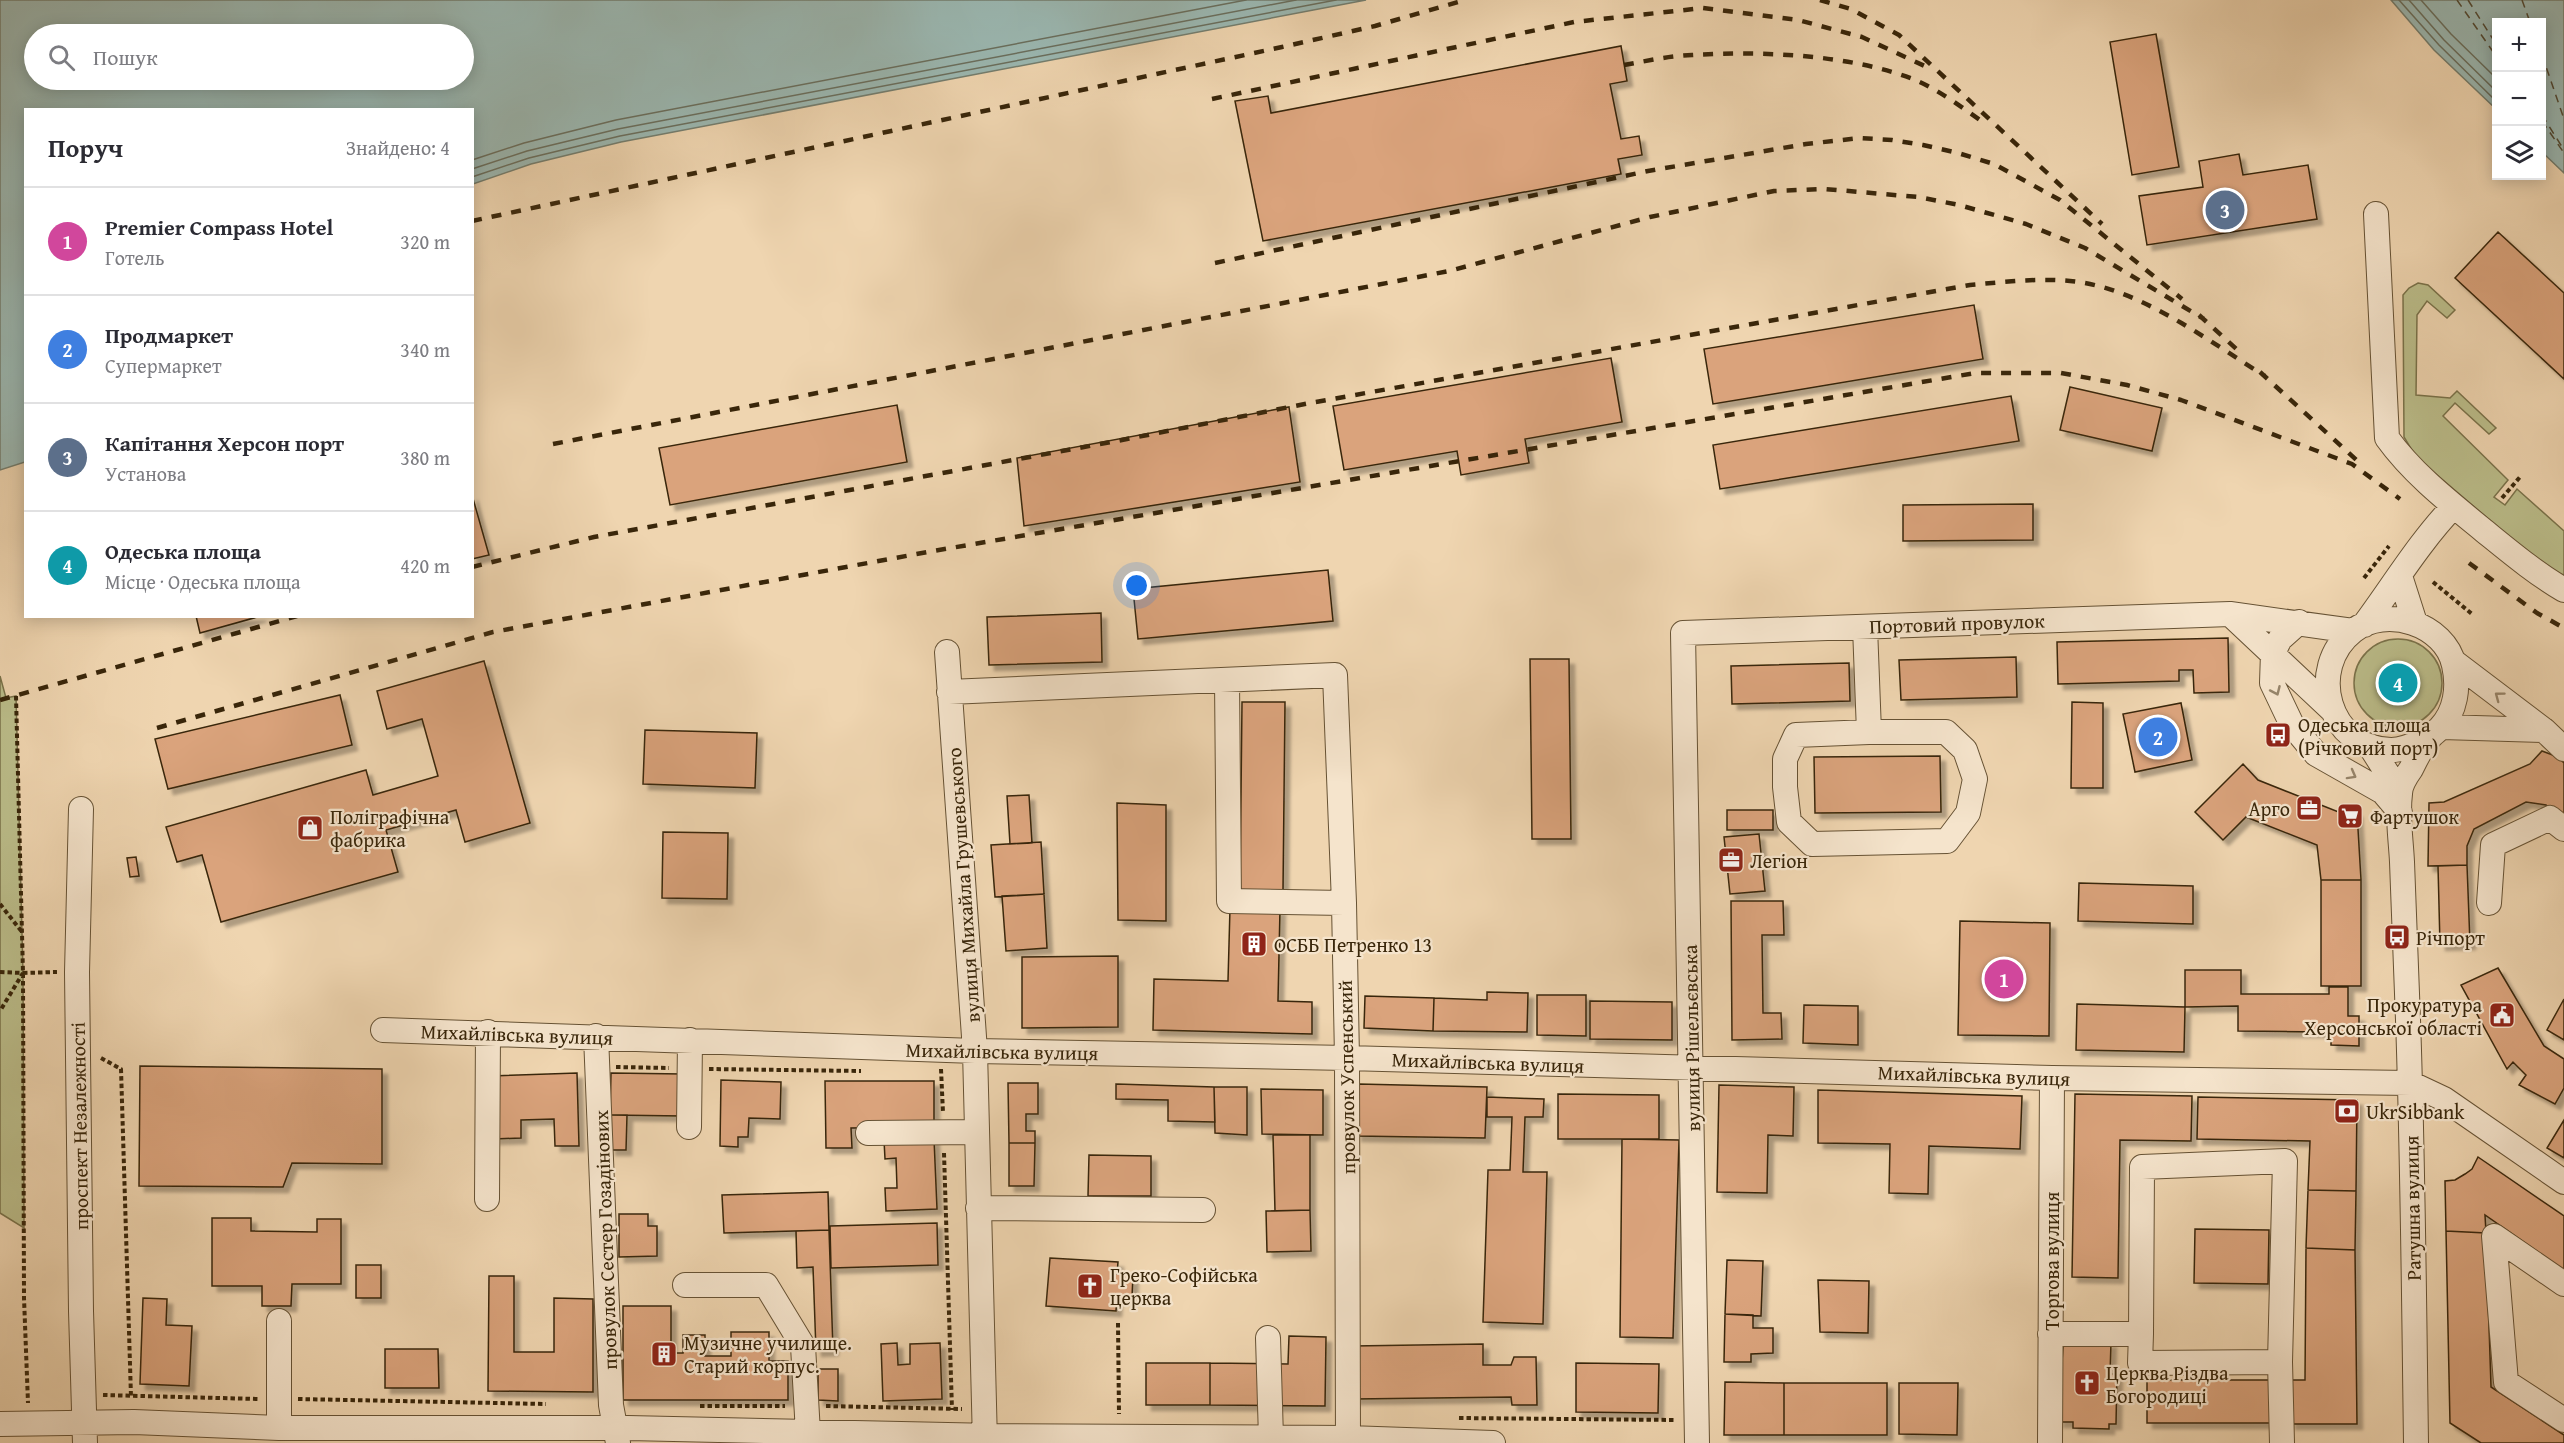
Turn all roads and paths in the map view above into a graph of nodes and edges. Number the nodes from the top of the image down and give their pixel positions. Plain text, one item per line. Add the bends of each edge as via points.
1 (2376, 214) dead end
2 (2520, 477) dead end
3 (2502, 498) dead end
4 (2454, 506) junction
5 (2389, 546) dead end
6 (2400, 576) junction
7 (2364, 578) dead end
8 (2433, 582) dead end
9 (2564, 590) edge
10 (2230, 614) junction
11 (2472, 614) dead end
12 (2299, 622) junction
13 (2415, 623) junction
14 (1865, 627) junction
15 (2359, 628) junction
16 (1683, 633) joint
17 (947, 652) dead end
18 (2273, 653) junction
19 (2453, 661) junction
20 (1227, 680) junction
21 (949, 692) junction
22 (16, 696) dead end
23 (2331, 709) junction
24 (2544, 730) junction
25 (1869, 732) junction
26 (2435, 733) junction
27 (2370, 746) junction
28 (2564, 749) edge
29 (2400, 802) junction
30 (81, 808) dead end
31 (2564, 829) edge
32 (1344, 903) junction
33 (2489, 903) dead end
34 (0, 904) edge
35 (22, 932) junction
36 (0, 972) edge
37 (23, 973) junction
38 (0, 1011) edge
39 (383, 1030) dead end
40 (488, 1032) junction
41 (597, 1036) junction
42 (690, 1040) junction
43 (101, 1048) dead end
44 (975, 1051) junction
45 (1347, 1058) junction
46 (941, 1061) junction
47 (598, 1066) junction
48 (690, 1069) junction
49 (1692, 1069) junction
50 (870, 1071) dead end
51 (930, 1072) dead end
52 (2052, 1078) junction
53 (2410, 1083) junction
54 (689, 1127) dead end
55 (944, 1132) junction
56 (976, 1132) junction
57 (868, 1133) dead end
58 (2564, 1182) edge
59 (487, 1199) dead end
60 (978, 1208) junction
61 (1203, 1210) dead end
62 (2564, 1284) edge
63 (685, 1285) dead end
64 (279, 1321) dead end
65 (1118, 1323) dead end
66 (2050, 1334) junction
67 (2141, 1334) junction
68 (1268, 1338) dead end
69 (2280, 1362) junction
70 (84, 1395) junction
71 (131, 1396) junction
72 (279, 1399) junction
73 (552, 1404) dead end
74 (952, 1408) dead end
75 (1119, 1414) dead end
76 (2564, 1420) edge
77 (134, 1422) junction
78 (0, 1424) edge
79 (29, 1425) junction
80 (279, 1428) junction
81 (85, 1432) edge
82 (617, 1436) edge
83 (801, 1436) edge
84 (1270, 1438) junction
85 (985, 1439) edge
86 (1348, 1440) edge
87 (1493, 1443) edge
88 (1697, 1443) edge
89 (2050, 1443) edge
90 (2282, 1443) edge
91 (2416, 1443) edge

1 - 4 street via 2388,438 2403,459
2 - 3 path
4 - 6 street via 2432,528
4 - 9 street via 2538,575
5 - 7 path
6 - 13 street
6 - 15 street
8 - 11 path
10 - 12 street, Портовий провулок
10 - 14 street, Портовий провулок
10 - 18 street
12 - 15 street, Портовий провулок
12 - 18 street via 2287,631
13 - 15 street via 2389,618
13 - 19 street via 2439,638
14 - 16 street, Портовий провулок
14 - 25 street
15 - 23 street via 2338,646 2329,666 2326,687
16 - 49 street, вулиця Рішельєвська
17 - 21 street, вулиця Михайла Грушевського
18 - 23 street
18 -> 29 street via 2272,683 2292,725 2316,754
24 -> 19 street
19 - 26 street via 2458,684 2454,707
20 - 21 street
20 - 32 street via 1229,901
20 - 32 street, провулок Успенський via 1335,675
21 - 44 street, вулиця Михайла Грушевського
22 - 35 path
23 - 27 street via 2354,738
24 - 26 street
24 - 28 street
25 - 25 street via 1796,735 1785,759 1789,822 1812,844 1947,841 1968,813 1975,779 1965,750 1946,732
26 - 27 street via 2410,747 2390,750
26 - 29 street
27 - 29 street
29 - 53 street, Ратушна вулиця
30 - 70 street, проспект Незалежності via 77,972
31 - 33 street via 2550,818 2493,845
32 - 45 street, провулок Успенський
34 - 35 path
35 - 37 path
36 - 37 path
37 - 38 path
37 - 79 path via 24,1299
39 - 40 street, Михайлівська вулиця
40 - 41 street, Михайлівська вулиця
40 - 59 street
41 - 42 street, Михайлівська вулиця
41 - 47 street, провулок Сестер Гозадінових
42 - 46 street, Михайлівська вулиця
42 - 48 street
43 - 71 path via 101,1059 121,1069
44 - 45 street, Михайлівська вулиця
44 - 46 street, Михайлівська вулиця
44 - 56 street, вулиця Михайла Грушевського
45 - 49 street, Михайлівська вулиця
45 - 86 street, провулок Успенський
46 - 51 path
46 - 55 path
47 - 48 path
47 - 82 street, провулок Сестер Гозадінових via 611,1405
48 - 50 path
48 - 54 street
49 - 52 street, Михайлівська вулиця
49 - 88 street, вулиця Рішельєвська
52 - 53 street, Михайлівська вулиця
52 - 66 street, Торгова вулиця
53 - 58 street, Михайлівська вулиця via 2444,1099
53 - 91 street, Ратушна вулиця
55 - 56 street
55 - 57 street
55 - 74 path
56 - 60 street, вулиця Михайла Грушевського
60 - 61 street
60 - 85 street, вулиця Михайла Грушевського
62 - 76 street via 2494,1236 2506,1383
63 - 83 street via 766,1285 803,1346
64 - 72 street
65 - 75 path
66 - 67 street
66 - 89 street, Торгова вулиця
67 - 69 street via 2140,1363
67 - 69 street via 2142,1167 2285,1161
68 - 84 street
69 - 90 street
70 - 71 path
70 - 81 street, проспект Незалежності
71 - 72 path
71 - 77 path
72 - 73 path
72 - 80 street
77 - 80 street
77 - 81 street
78 - 79 street
79 - 81 street
80 - 82 street
82 - 83 street
83 - 85 street
84 - 85 street
84 - 86 street
86 - 87 street

